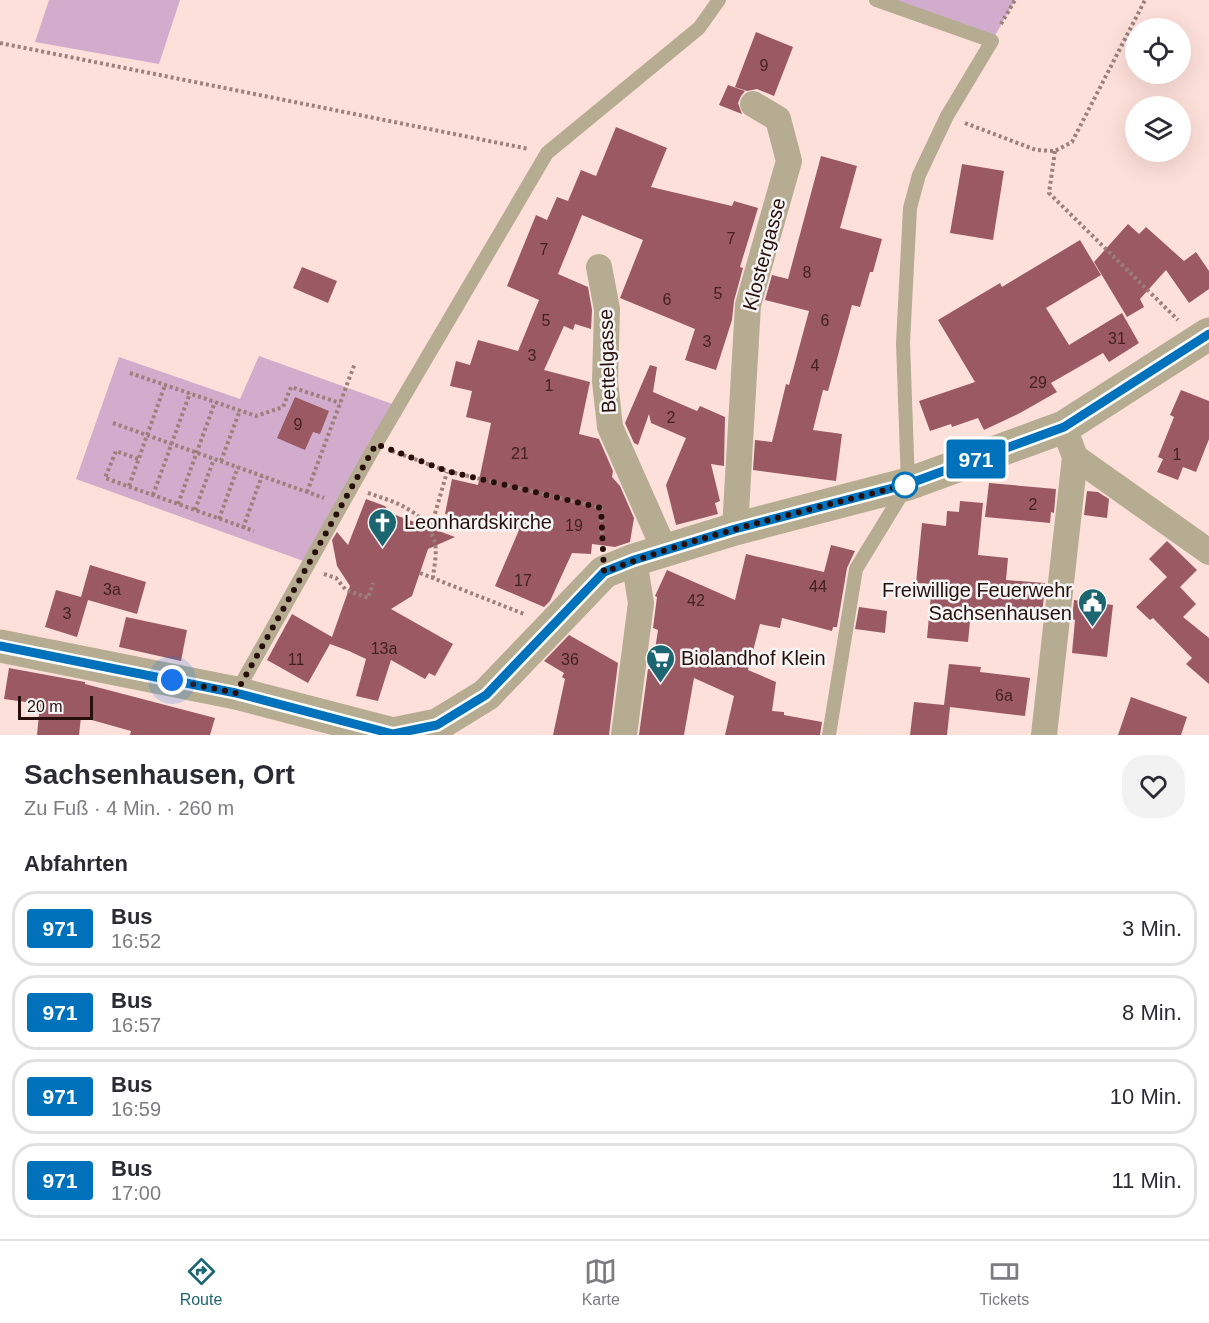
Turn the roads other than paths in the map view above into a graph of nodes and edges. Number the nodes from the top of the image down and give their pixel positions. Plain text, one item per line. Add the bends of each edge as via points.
1 (719, 0) edge
2 (876, 0) edge
3 (753, 104) dead end
4 (599, 267) dead end
5 (1204, 337) edge
6 (1064, 427) junction
7 (1075, 457) junction
8 (908, 484) junction
9 (735, 529) junction
10 (666, 551) junction
11 (1209, 552) edge
12 (634, 560) junction
13 (0, 646) edge
14 (236, 693) junction
15 (403, 734) edge
16 (624, 735) edge
17 (829, 735) edge
18 (1044, 735) edge

1 - 14 lane via 699,28 547,153 351,487
2 - 8 lane via 992,41 947,116 919,175 910,208 903,343
3 - 9 street, Klostergasse via 778,119 789,161 747,305
4 - 10 street, Bettelgasse via 607,309 604,381 610,427
5 - 6 street
6 - 7 street
6 - 8 street
7 - 11 street
7 - 18 street
8 - 9 street
8 - 17 lane via 856,569
9 - 10 street
10 - 12 street
12 - 15 street via 604,572 486,695 437,725
12 - 16 street via 641,603
13 - 14 street
14 - 15 street

